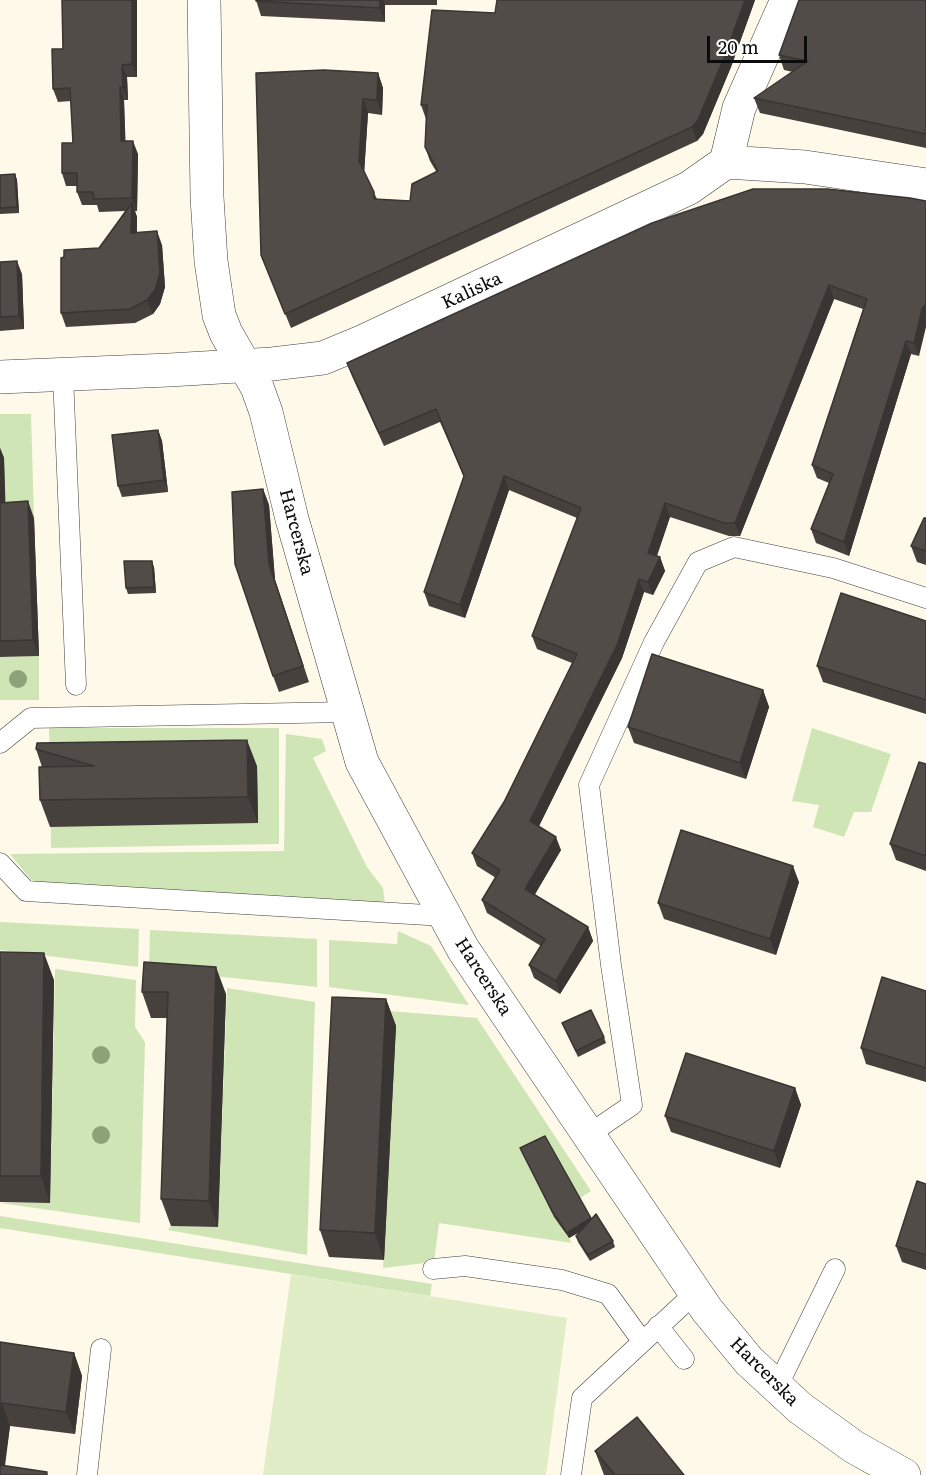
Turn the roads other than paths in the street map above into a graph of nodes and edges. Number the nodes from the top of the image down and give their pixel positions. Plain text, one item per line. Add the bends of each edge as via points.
1 (204, 0) edge
2 (787, 0) edge
3 (726, 162) junction
4 (926, 185) edge
5 (244, 366) junction
6 (63, 375) junction
7 (0, 377) edge
8 (926, 598) edge
9 (76, 685) dead end
10 (348, 712) junction
11 (0, 743) edge
12 (0, 863) edge
13 (444, 916) junction
14 (588, 1134) junction
15 (433, 1269) dead end
16 (835, 1269) dead end
17 (695, 1293) junction
18 (658, 1326) junction
19 (642, 1341) junction
20 (101, 1349) dead end
21 (684, 1359) dead end
22 (777, 1387) junction
23 (87, 1475) edge
24 (571, 1475) edge
25 (904, 1475) edge

1 - 5 street, Harcerska via 211,261 219,315
2 - 3 street via 739,108
3 - 4 street via 805,167
3 - 5 street, Kaliska via 689,188 364,341 323,358
5 - 6 street, Kaliska
5 - 10 street, Harcerska via 266,412 291,519
6 - 7 street, Kaliska
6 - 9 lane
8 - 14 lane via 833,568 735,547 698,562 654,642 589,785 610,965 632,1105
10 - 11 lane via 31,718
10 - 13 street, Harcerska via 362,762
12 - 13 lane via 26,891
13 - 14 street, Harcerska
14 - 17 street, Harcerska
15 - 19 lane via 465,1266 562,1280 608,1294
16 - 22 lane
17 - 18 lane
17 - 22 street, Harcerska via 749,1361
18 - 19 lane
18 - 21 lane
19 - 24 lane via 582,1398
20 - 23 lane
22 - 25 street, Harcerska via 854,1448

